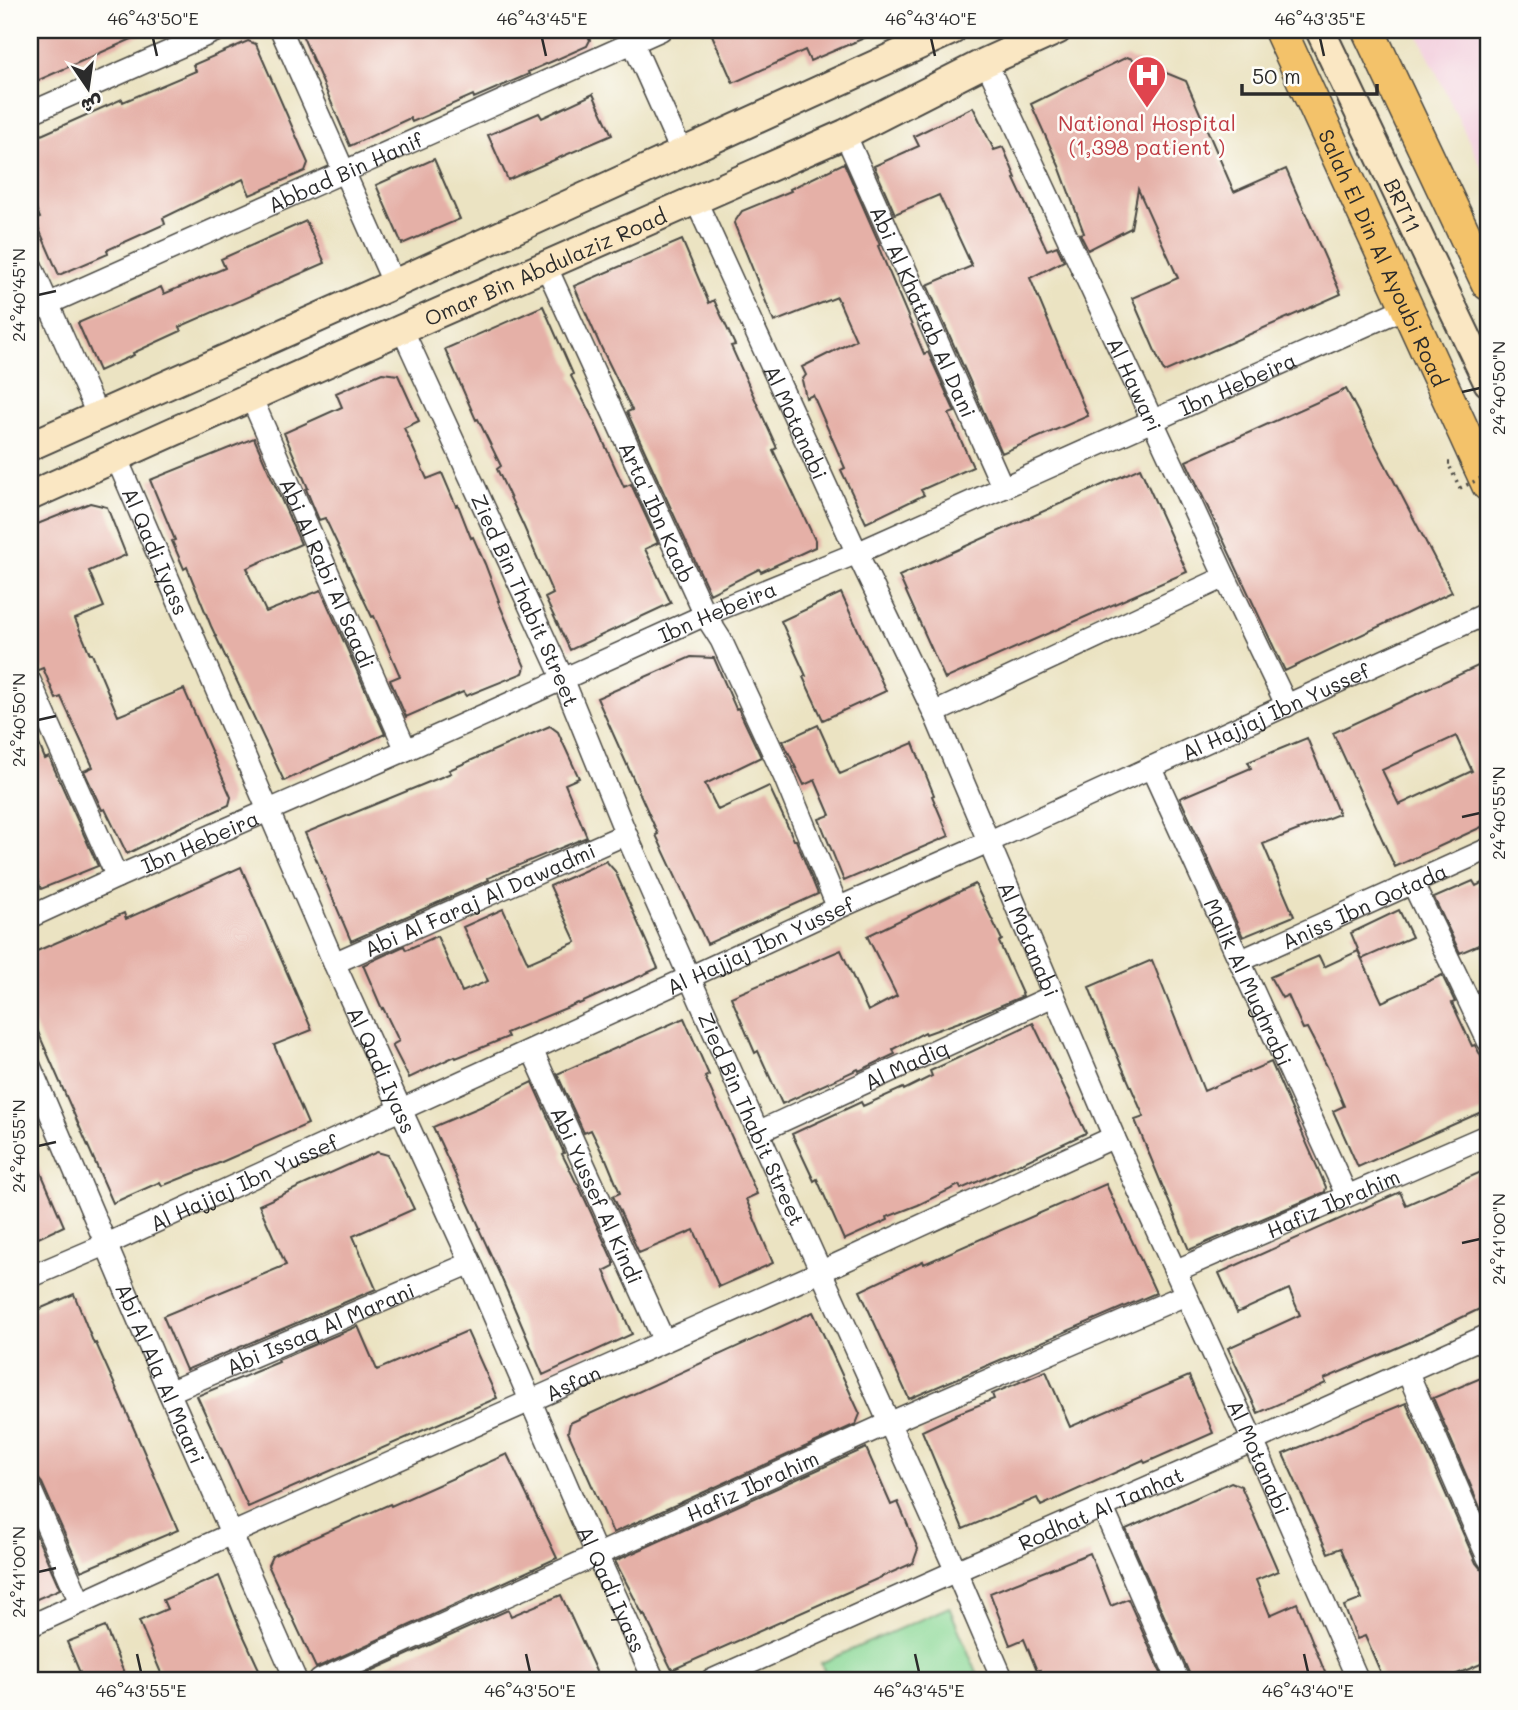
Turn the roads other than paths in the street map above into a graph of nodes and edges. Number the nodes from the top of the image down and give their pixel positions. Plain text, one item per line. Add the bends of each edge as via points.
1 (218, 30) edge
2 (281, 30) edge
3 (661, 30) edge
4 (951, 30) edge
5 (1057, 30) edge
6 (1320, 30) edge
7 (1368, 30) edge
8 (630, 36) edge
9 (1279, 36) edge
10 (986, 62) junction
11 (30, 113) edge
12 (845, 134) junction
13 (682, 153) junction
14 (344, 172) junction
15 (695, 199) junction
16 (30, 263) edge
17 (546, 266) junction
18 (394, 284) junction
19 (1488, 284) edge
20 (1407, 307) junction
21 (39, 308) edge
22 (402, 328) junction
23 (1488, 382) edge
24 (251, 397) junction
25 (98, 416) junction
26 (1153, 420) junction
27 (30, 446) edge
28 (116, 457) junction
29 (1474, 486) edge
30 (1003, 488) junction
31 (30, 496) edge
32 (857, 553) junction
33 (1226, 577) junction
34 (1488, 613) edge
35 (705, 615) junction
36 (563, 679) junction
37 (30, 681) edge
38 (1287, 706) junction
39 (934, 713) junction
40 (406, 750) junction
41 (1151, 767) junction
42 (268, 811) junction
43 (626, 834) junction
44 (988, 842) junction
45 (1488, 849) edge
46 (117, 877) junction
47 (1413, 884) junction
48 (838, 908) junction
49 (30, 917) edge
50 (1240, 961) junction
51 (334, 962) junction
52 (691, 977) junction
53 (1053, 996) junction
54 (1488, 1041) edge
55 (532, 1050) junction
56 (30, 1066) edge
57 (36, 1098) edge
58 (400, 1110) junction
59 (758, 1132) junction
60 (1488, 1135) edge
61 (1114, 1137) junction
62 (1347, 1196) junction
63 (105, 1245) junction
64 (471, 1262) junction
65 (1175, 1271) junction
66 (820, 1272) junction
67 (30, 1277) edge
68 (1185, 1295) junction
69 (1488, 1335) edge
70 (664, 1341) junction
71 (1407, 1371) junction
72 (169, 1392) junction
73 (531, 1400) junction
74 (889, 1423) junction
75 (1253, 1441) junction
76 (30, 1488) edge
77 (1102, 1506) junction
78 (231, 1534) junction
79 (597, 1555) junction
80 (1488, 1558) edge
81 (956, 1571) junction
82 (80, 1602) junction
83 (30, 1626) edge
84 (296, 1680) edge
85 (320, 1680) edge
86 (654, 1680) edge
87 (712, 1680) edge
88 (1003, 1680) edge
89 (1178, 1680) edge
90 (1358, 1680) edge

1 - 11 street
2 - 14 street
3 - 8 street, Abbad Bin Hanif
4 - 13 main road
5 - 10 main road, Omar Bin Abdulaziz Road
6 - 23 main road, BRT11
7 - 19 main road
8 - 13 street
8 - 14 street, Abbad Bin Hanif
9 - 20 main road, Salah El Din Al Ayoubi Road
10 - 12 main road, Omar Bin Abdulaziz Road
10 - 26 street, Al Hawari
12 - 15 main road, Omar Bin Abdulaziz Road
12 - 30 street, Abi Al Khattab Al Dani
13 - 18 main road
14 - 18 street
14 - 21 street, Abbad Bin Hanif
15 - 17 main road, Omar Bin Abdulaziz Road
15 - 32 street, Al Motanabi
16 - 21 street
17 - 22 main road, Omar Bin Abdulaziz Road
17 - 35 street, Arta' Ibn Kaab
18 - 25 main road
20 - 26 street, Ibn Hebeira
20 - 29 main road, Salah El Din Al Ayoubi Road
21 - 25 street
22 - 24 main road, Omar Bin Abdulaziz Road
22 - 36 street, Zied Bin Thabit Street
24 - 28 main road, Omar Bin Abdulaziz Road
24 - 40 street, Abi Al Rabi Al Saadi
25 - 27 main road
26 - 30 street, Ibn Hebeira
26 - 33 street, Al Hawari
28 - 31 main road, Omar Bin Abdulaziz Road
28 - 42 street, Al Qadi Iyass
30 - 32 street, Ibn Hebeira
32 - 35 street, Ibn Hebeira
32 - 39 street, Al Motanabi
33 - 38 street, Al Hawari
33 - 39 street
34 - 38 street, Al Hajjaj Ibn Yussef
35 - 36 street, Ibn Hebeira
35 - 48 street, Arta' Ibn Kaab via 784,776
36 - 40 street, Ibn Hebeira
36 - 43 street, Zied Bin Thabit Street
37 - 46 street
38 - 41 street, Al Hajjaj Ibn Yussef
39 - 44 street, Al Motanabi
40 - 42 street, Ibn Hebeira
41 - 44 street, Al Hajjaj Ibn Yussef
41 - 50 street, Malik Al Mughrabi
42 - 46 street, Ibn Hebeira
42 - 51 street, Al Qadi Iyass
43 - 51 street, Abi Al Faraj Al Dawadmi
43 - 52 street, Zied Bin Thabit Street
44 - 48 street, Al Hajjaj Ibn Yussef
44 - 53 street, Al Motanabi
45 - 47 street, Aniss Ibn Qotada
46 - 49 street, Ibn Hebeira
47 - 50 street, Aniss Ibn Qotada
47 - 54 street
48 - 52 street, Al Hajjaj Ibn Yussef
50 - 62 street, Malik Al Mughrabi
51 - 58 street, Al Qadi Iyass
52 - 55 street, Al Hajjaj Ibn Yussef
52 - 59 street, Zied Bin Thabit Street
53 - 59 street, Al Madiq
53 - 61 street, Al Motanabi
55 - 58 street, Al Hajjaj Ibn Yussef
55 - 70 street, Abi Yussef Al Kindi
56 - 57 street, Abi Al Ala Al Maari
57 - 63 street, Abi Al Ala Al Maari
58 - 63 street, Al Hajjaj Ibn Yussef
58 - 64 street, Al Qadi Iyass
59 - 66 street, Zied Bin Thabit Street
60 - 62 street, Hafiz Ibrahim
61 - 65 street, Al Motanabi
61 - 66 street, Asfan
62 - 65 street, Hafiz Ibrahim
63 - 67 street, Al Hajjaj Ibn Yussef
63 - 72 street, Abi Al Ala Al Maari
64 - 72 street, Abi Issaq Al Marani
64 - 73 street, Al Qadi Iyass
65 - 68 street, Al Motanabi
66 - 70 street, Asfan
66 - 74 street, Zied Bin Thabit Street
68 - 74 street, Hafiz Ibrahim
68 - 75 street, Al Motanabi
69 - 71 street, Rodhat Al Tanhat
70 - 73 street, Asfan
71 - 75 street, Rodhat Al Tanhat
71 - 80 street
72 - 78 street, Abi Al Ala Al Maari
73 - 78 street, Asfan
73 - 79 street, Al Qadi Iyass
74 - 79 street, Hafiz Ibrahim
74 - 81 street, Zied Bin Thabit Street
75 - 77 street, Rodhat Al Tanhat
75 - 90 street, Al Motanabi
76 - 82 street
77 - 81 street, Rodhat Al Tanhat
77 - 89 street
78 - 82 street, Asfan
78 - 84 street, Abi Al Ala Al Maari
79 - 85 street, Hafiz Ibrahim
79 - 86 street, Al Qadi Iyass
81 - 87 street, Rodhat Al Tanhat
81 - 88 street, Zied Bin Thabit Street
82 - 83 street, Asfan

